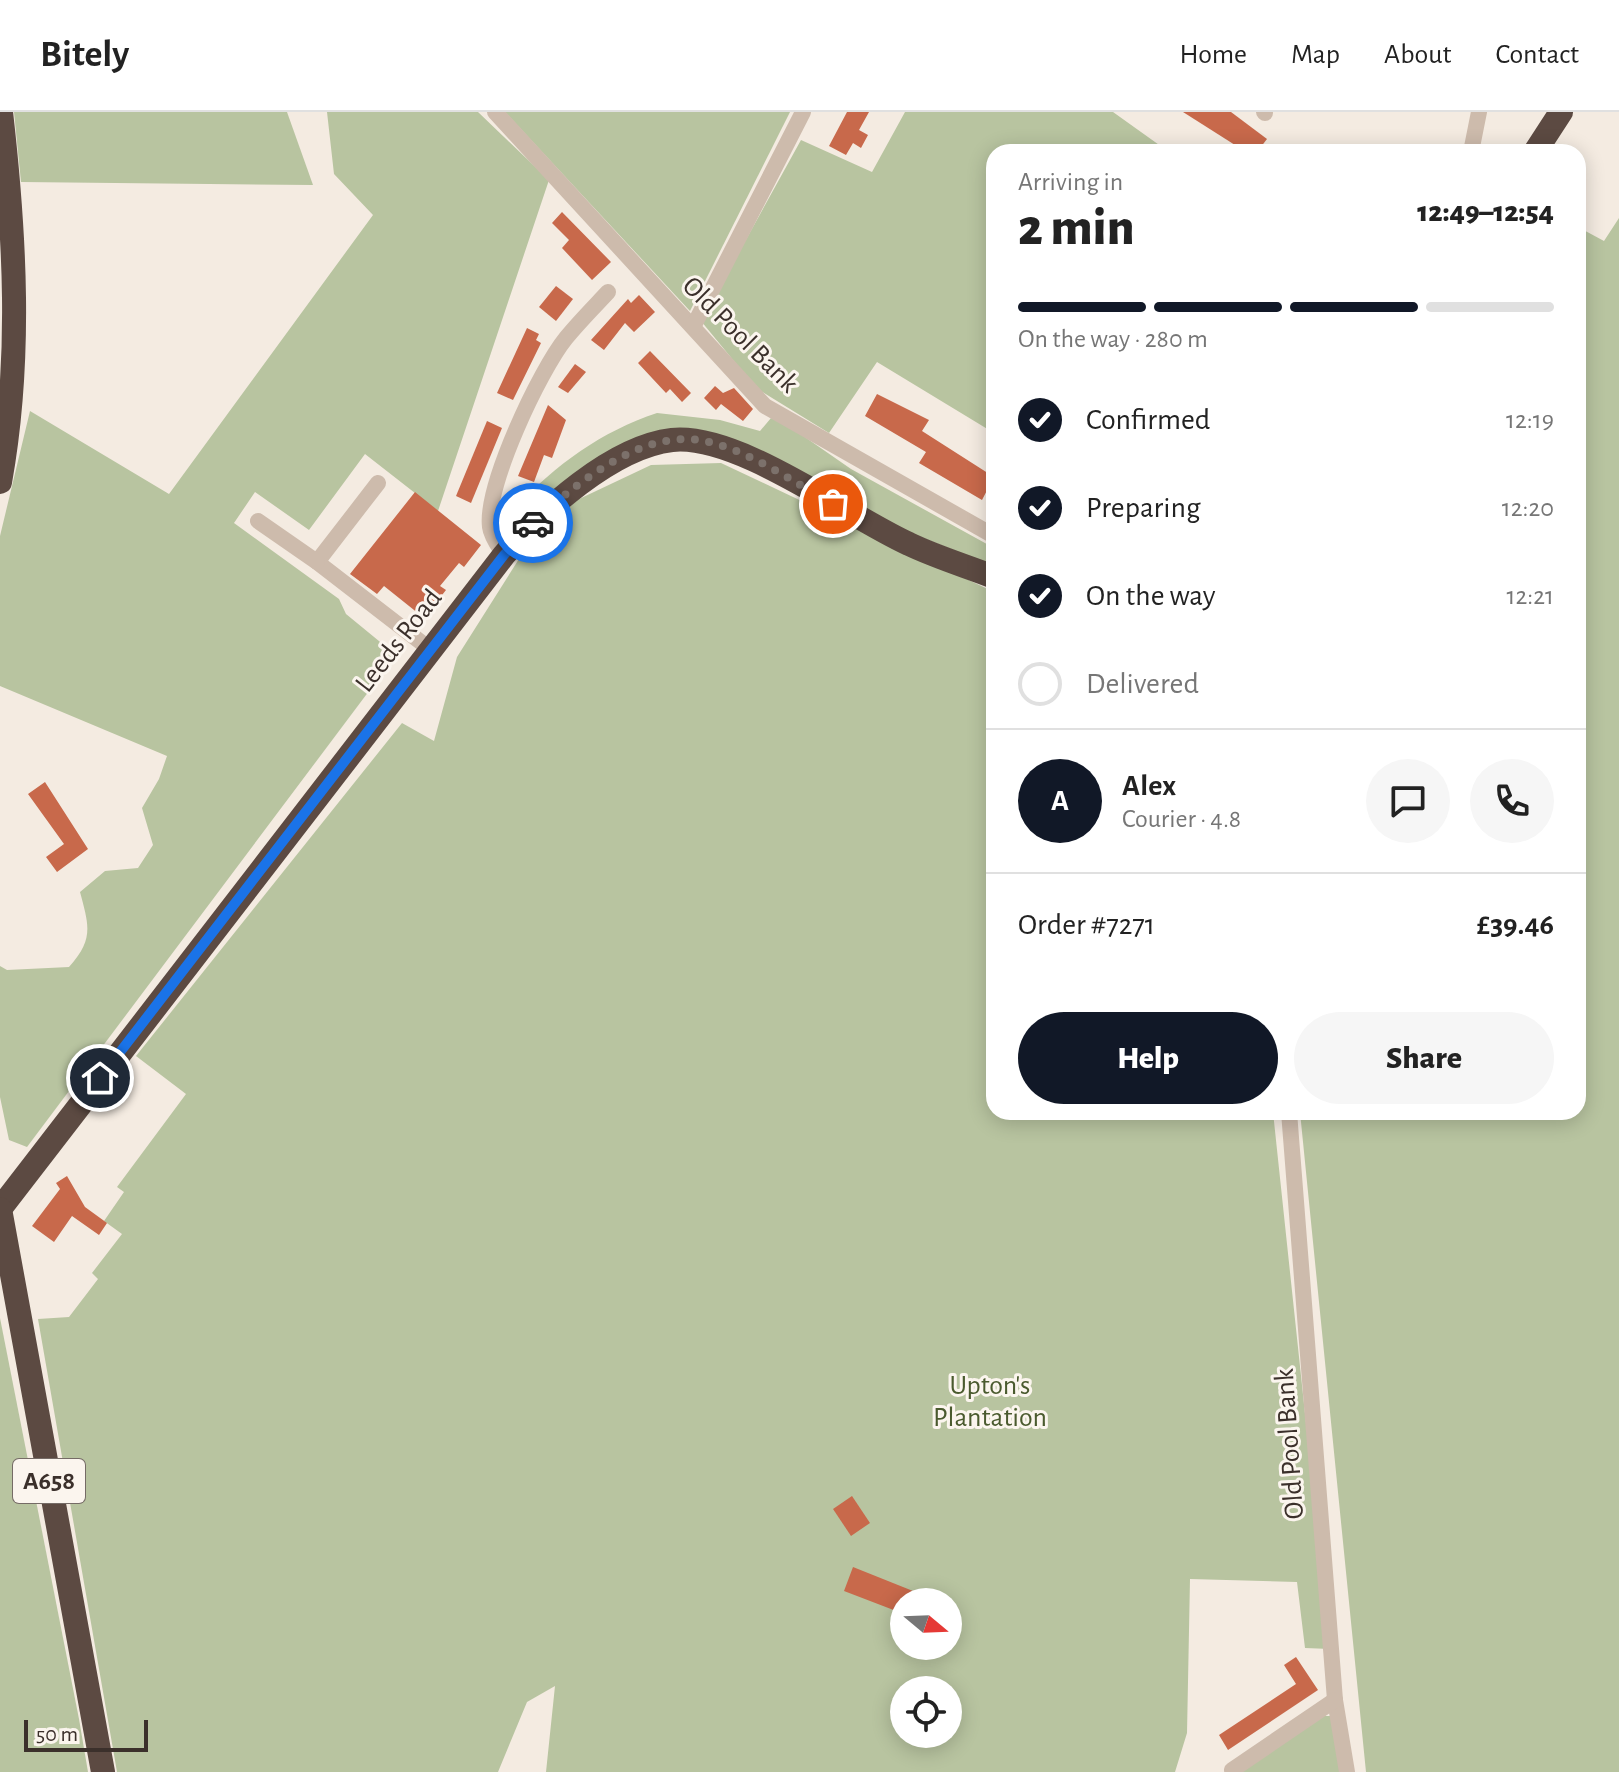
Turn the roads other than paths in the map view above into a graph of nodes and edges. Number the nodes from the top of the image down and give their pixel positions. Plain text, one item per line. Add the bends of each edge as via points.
1 (1, 112) edge
2 (495, 112) edge
3 (803, 112) edge
4 (1479, 112) edge
5 (1561, 112) edge
6 (1473, 144) edge
7 (1540, 144) edge
8 (608, 292) dead end
9 (693, 327) junction
10 (0, 482) edge
11 (378, 483) dead end
12 (258, 521) dead end
13 (986, 531) edge
14 (504, 555) junction
15 (317, 562) junction
16 (986, 574) edge
17 (431, 650) junction
18 (1290, 1120) edge
19 (0, 1209) edge
20 (8, 1300) edge
21 (1335, 1700) junction
22 (1232, 1770) edge
23 (103, 1772) edge
24 (1347, 1772) edge

1 - 10 highway via 14,295 11,415
2 - 9 street, Old Pool Bank
3 - 9 street
4 - 6 street
5 - 7 highway
8 - 14 street via 565,339 506,457 493,493 490,529
9 - 13 street, Old Pool Bank via 765,406
11 - 15 street
12 - 15 street
14 - 16 highway, Leeds Road via 554,503 610,465 670,440 699,440 758,464 909,544
14 - 17 highway, Leeds Road
15 - 17 street
17 - 19 highway, Leeds Road
18 - 21 street, Old Pool Bank
19 - 20 highway, A658
20 - 23 highway, A658
21 - 22 street
21 - 24 street, Old Pool Bank

